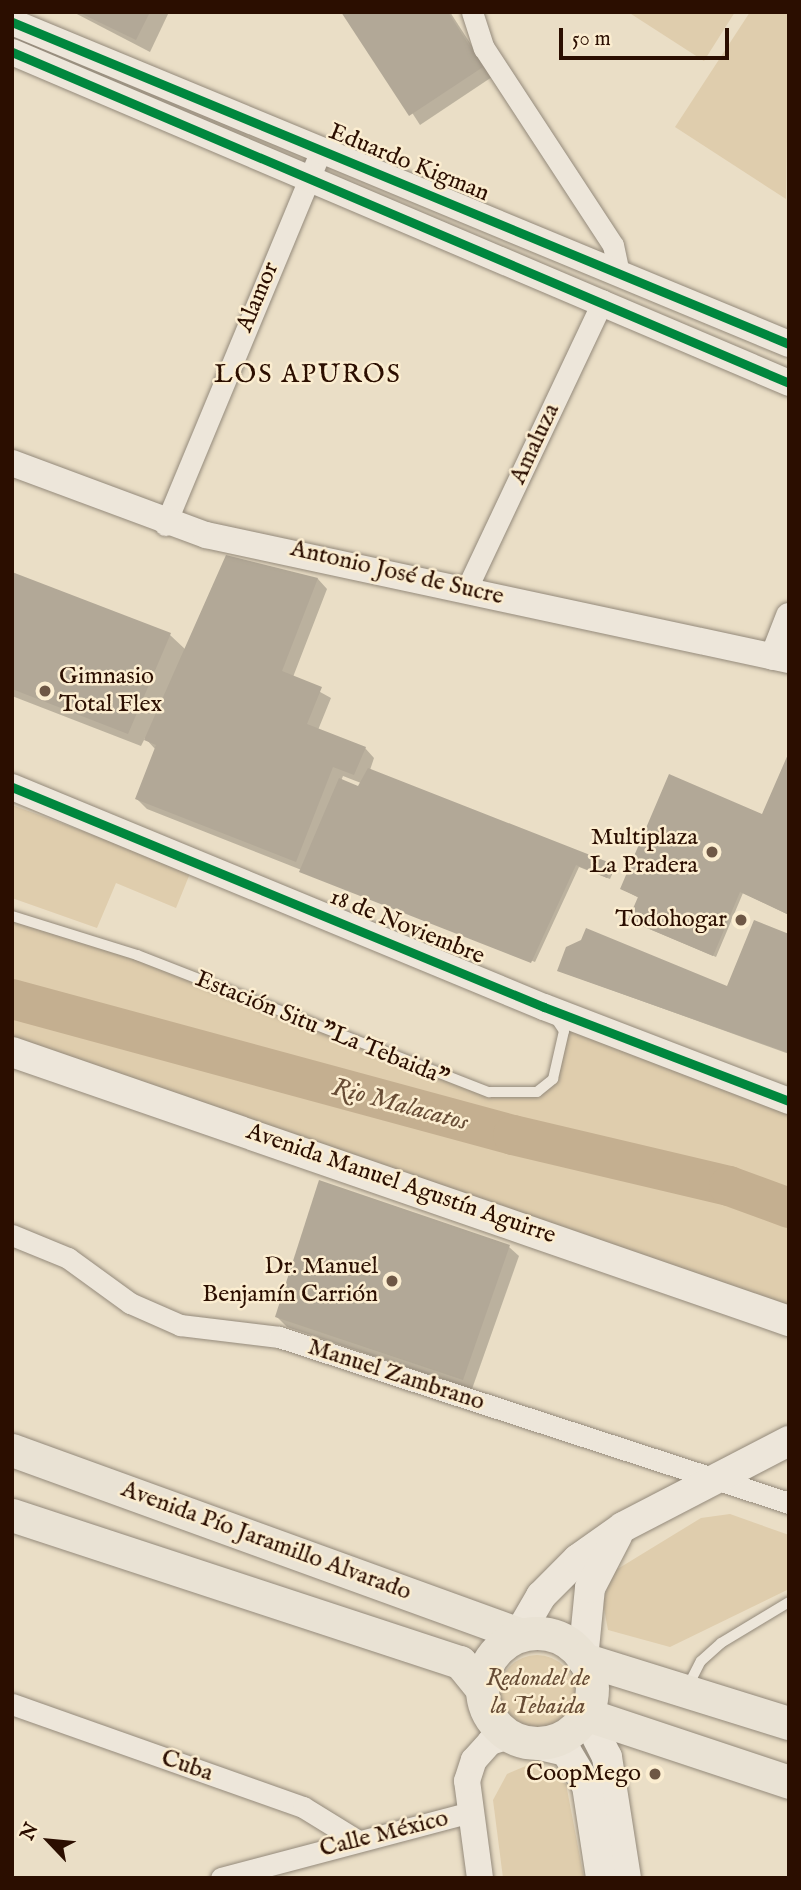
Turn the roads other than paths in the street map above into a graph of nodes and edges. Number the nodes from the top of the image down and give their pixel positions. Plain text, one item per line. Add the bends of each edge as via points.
1 (472, 12) edge
2 (21, 26) edge
3 (14, 57) edge
4 (322, 148) junction
5 (309, 175) junction
6 (618, 268) junction
7 (603, 300) junction
8 (789, 344) edge
9 (789, 383) edge
10 (12, 463) edge
11 (165, 525) junction
12 (467, 588) junction
13 (789, 616) edge
14 (781, 659) edge
15 (12, 787) edge
16 (12, 916) edge
17 (544, 1007) junction
18 (12, 1052) edge
19 (789, 1101) edge
20 (12, 1235) edge
21 (789, 1321) edge
22 (789, 1441) edge
23 (12, 1450) edge
24 (715, 1477) junction
25 (789, 1503) edge
26 (12, 1515) edge
27 (622, 1527) junction
28 (789, 1602) edge
29 (519, 1634) junction
30 (583, 1659) junction
31 (687, 1688) junction
32 (482, 1689) junction
33 (12, 1704) edge
34 (585, 1714) junction
35 (789, 1723) edge
36 (522, 1740) junction
37 (789, 1782) edge
38 (467, 1813) junction
39 (355, 1839) junction
40 (221, 1878) edge
41 (480, 1878) edge
42 (601, 1878) edge
43 (626, 1878) edge

1 - 6 street via 484,48 613,245
2 - 3 street
2 - 4 street, Eduardo Kigman
3 - 5 street, Eduardo Kigman
4 - 5 street, Alamor
4 - 6 street, Eduardo Kigman
5 - 7 street, Eduardo Kigman
5 - 11 street, Alamor
6 - 7 street
6 - 8 street, Eduardo Kigman
7 - 9 street, Eduardo Kigman
7 - 12 street, Amaluza
10 - 11 street, Antonio José de Sucre
11 - 12 street, Antonio José de Sucre
12 - 14 street, Antonio José de Sucre
13 - 14 street
15 - 17 street, 18 de Noviembre
16 - 17 lane, Estación Situ "La Tebaida" via 137,955 489,1092 537,1092 553,1079 564,1031
17 - 19 street, 18 de Noviembre
18 - 21 main road, Avenida Manuel Agustín Aguirre
20 - 24 street, Manuel Zambrano via 68,1258 130,1303 180,1325 279,1337
22 - 24 main road
23 - 29 main road, Avenida Pío Jaramillo Alvarado
24 - 25 street, Manuel Zambrano
24 - 27 main road
26 - 32 main road, Avenida Pío Jaramillo Alvarado via 460,1662
27 - 29 main road via 541,1596
27 - 30 main road via 590,1588
28 - 31 lane via 721,1643 701,1661
29 - 30 main road via 546,1633
29 - 32 main road via 492,1658
30 - 31 main road
30 - 34 main road via 591,1677
31 - 35 main road
32 - 36 main road via 489,1717
33 - 39 street, Cuba via 303,1807
34 - 36 main road via 569,1733
34 - 37 main road
34 - 43 main road via 607,1757
36 - 38 street via 490,1742 474,1760
36 - 42 main road via 566,1751 587,1786
38 - 39 street, Calle México
38 - 41 street
39 - 40 street, Calle México

